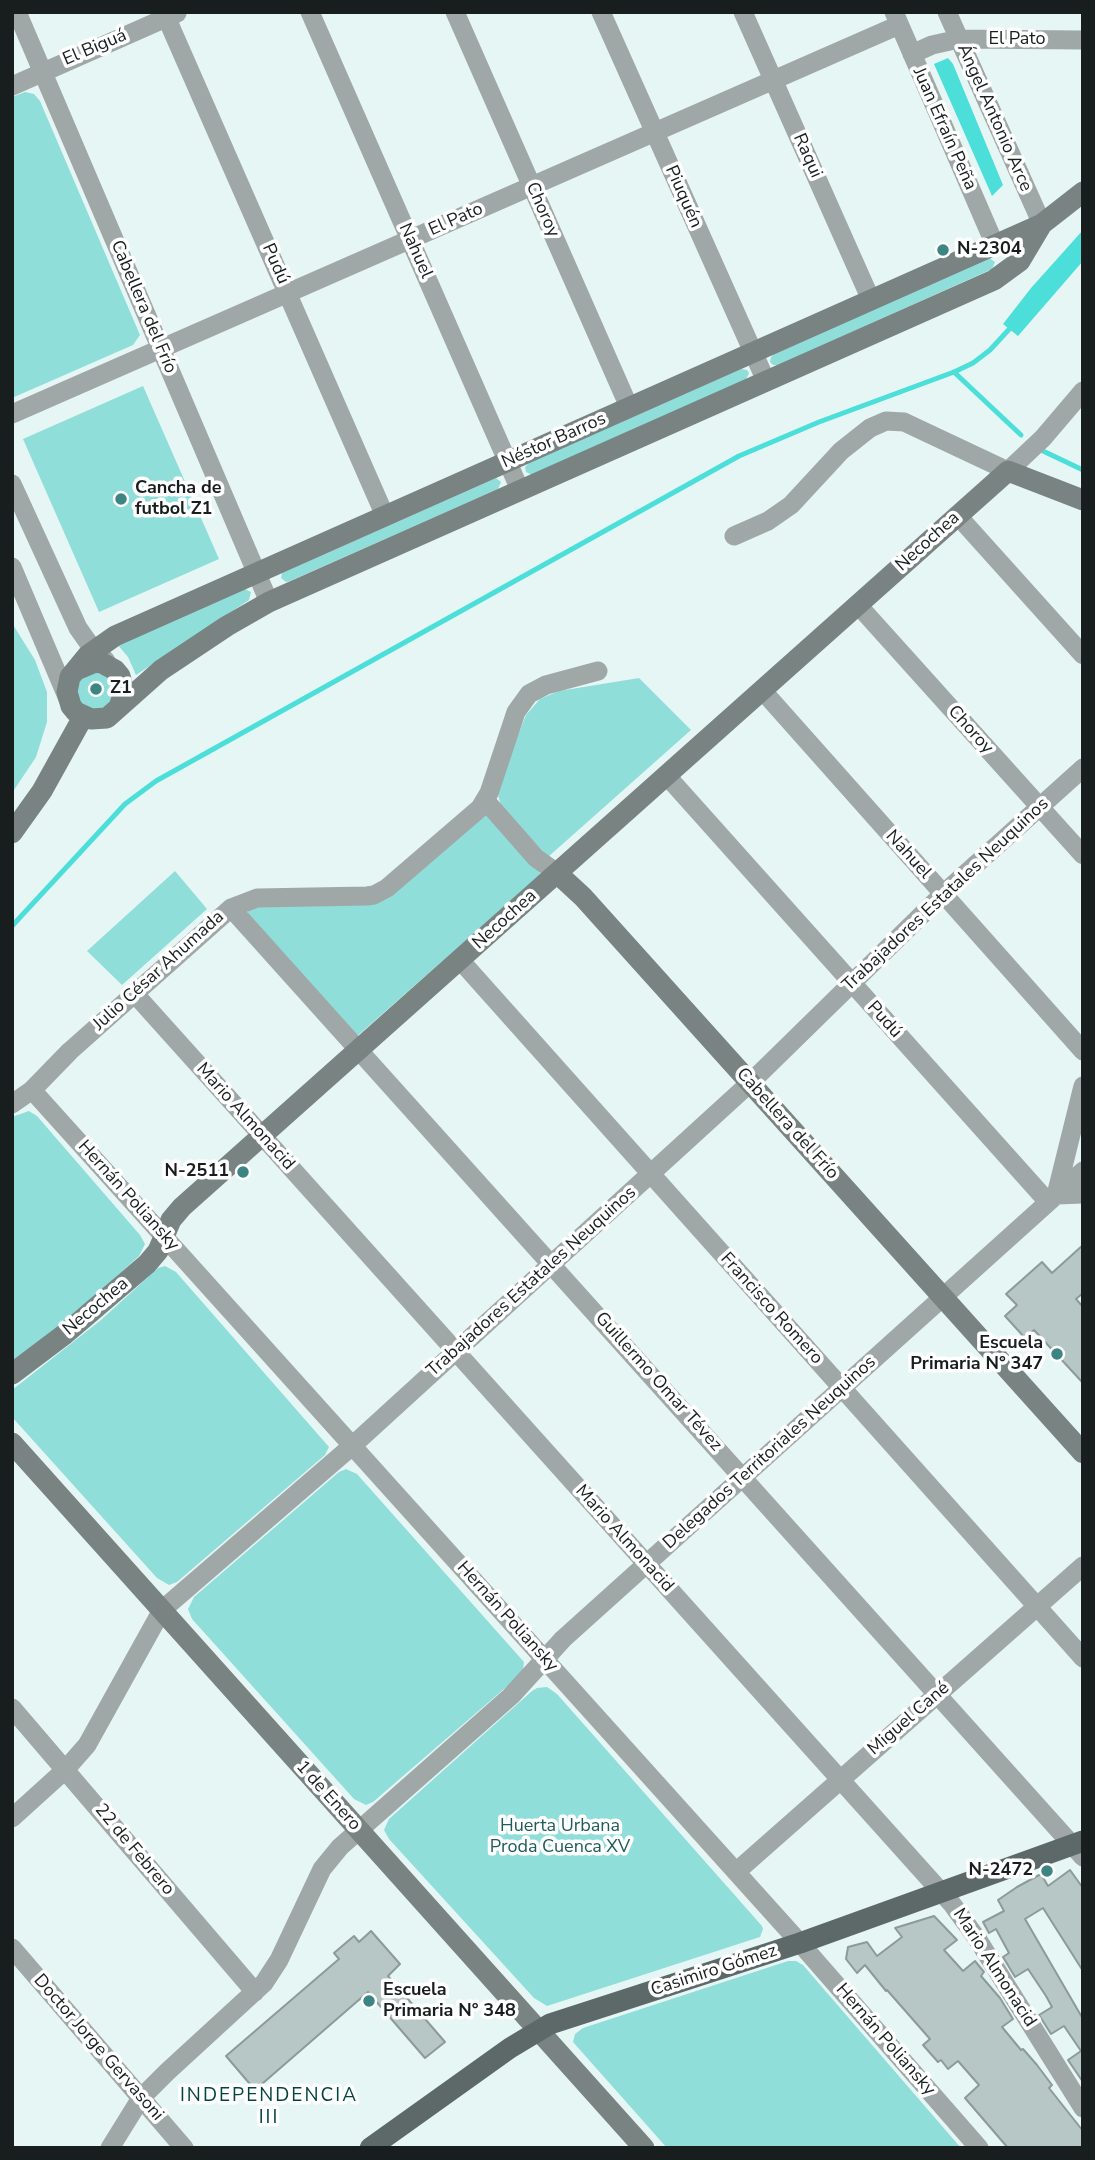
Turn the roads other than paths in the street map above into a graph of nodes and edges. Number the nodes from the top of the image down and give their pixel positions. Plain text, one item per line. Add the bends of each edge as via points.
1 (17, 12) edge
2 (310, 12) edge
3 (455, 12) edge
4 (601, 12) edge
5 (743, 12) edge
6 (947, 12) edge
7 (170, 14) edge
8 (897, 19) edge
9 (959, 39) junction
10 (1083, 40) edge
11 (912, 54) junction
12 (42, 71) junction
13 (774, 80) junction
14 (12, 86) edge
15 (655, 132) junction
16 (532, 186) junction
17 (1083, 192) edge
18 (1042, 224) junction
19 (410, 240) junction
20 (995, 245) junction
21 (287, 293) junction
22 (871, 300) junction
23 (161, 349) junction
24 (753, 352) junction
25 (766, 381) junction
26 (1083, 391) edge
27 (629, 407) junction
28 (12, 414) edge
29 (507, 461) junction
30 (1008, 471) junction
31 (12, 484) edge
32 (520, 490) junction
33 (1083, 500) edge
34 (384, 516) junction
35 (958, 516) junction
36 (734, 536) dead end
37 (12, 567) edge
38 (256, 572) junction
39 (269, 602) junction
40 (858, 605) junction
41 (94, 650) junction
42 (1083, 655) edge
43 (115, 670) junction
44 (75, 671) junction
45 (598, 671) dead end
46 (762, 690) junction
47 (68, 699) junction
48 (119, 707) junction
49 (83, 717) junction
50 (1083, 768) edge
51 (666, 775) junction
52 (485, 800) junction
53 (1040, 807) junction
54 (12, 834) edge
55 (1083, 855) edge
56 (557, 873) junction
57 (943, 894) junction
58 (231, 908) junction
59 (460, 960) junction
60 (851, 983) junction
61 (134, 993) junction
62 (359, 1050) junction
63 (1083, 1051) edge
64 (750, 1083) junction
65 (1083, 1086) edge
66 (32, 1090) junction
67 (12, 1104) edge
68 (262, 1136) junction
69 (1083, 1171) edge
70 (650, 1173) junction
71 (1083, 1194) edge
72 (1052, 1199) junction
73 (164, 1236) junction
74 (551, 1264) junction
75 (943, 1297) junction
76 (456, 1351) junction
77 (12, 1374) edge
78 (842, 1388) junction
79 (12, 1443) edge
80 (352, 1446) junction
81 (1083, 1453) edge
82 (743, 1477) junction
83 (647, 1564) junction
84 (1083, 1566) edge
85 (1037, 1607) junction
86 (162, 1610) junction
87 (1083, 1658) edge
88 (545, 1659) junction
89 (938, 1694) junction
90 (12, 1708) edge
91 (65, 1770) junction
92 (841, 1779) junction
93 (12, 1818) edge
94 (359, 1830) junction
95 (1079, 1847) edge
96 (736, 1872) junction
97 (942, 1892) junction
98 (800, 1943) junction
99 (12, 1948) edge
100 (255, 1992) junction
101 (538, 2030) junction
102 (141, 2098) junction
103 (1083, 2108) edge
104 (381, 2144) edge
105 (110, 2148) edge
106 (184, 2148) edge
107 (643, 2148) edge
108 (979, 2148) edge

1 - 12 street, Cabellera del Frío
2 - 19 street, Nahuel
3 - 16 street, Choroy
4 - 15 street, Piuquén
5 - 13 street, Raqui
6 - 9 street, Ángel Antonio Arce
7 - 12 street, El Biguá
7 - 21 street, Pudú
8 - 11 street, Juan Efraín Peña
8 - 13 street, El Pato
9 - 10 street, El Pato
9 - 11 street, El Pato
9 - 18 street, Ángel Antonio Arce
11 - 20 street, Juan Efraín Peña
12 - 14 street, El Biguá
12 - 23 street, Cabellera del Frío
13 - 15 street, El Pato
13 - 22 street, Raqui
15 - 16 street, El Pato
15 - 24 street, Piuquén
16 - 19 street, El Pato
16 - 27 street, Choroy
17 - 18 street, Néstor Barros
18 - 20 street, Néstor Barros
18 - 25 street, Néstor Barros via 1025,255 1001,276
19 - 21 street, El Pato
19 - 29 street, Nahuel
20 - 22 street, Néstor Barros
21 - 23 street, El Pato
21 - 34 street, Pudú
22 - 24 street, Néstor Barros
23 - 28 street, El Pato
23 - 38 street, Cabellera del Frío
24 - 25 street, Piuquén
24 - 27 street, Néstor Barros
25 - 32 street, Néstor Barros
26 - 30 street
27 - 29 street, Néstor Barros
29 - 32 street, Nahuel
29 - 34 street, Néstor Barros
30 - 33 street
30 - 35 street, Necochea
30 - 36 street via 904,422 887,421 841,451 790,505
31 - 41 street via 75,622
32 - 39 street, Néstor Barros
34 - 38 street, Néstor Barros
35 - 40 street, Necochea
35 - 42 street
37 - 47 street
38 - 39 street, Cabellera del Frío
38 - 41 street, Néstor Barros via 115,636
39 - 48 street, Néstor Barros via 160,670
40 - 46 street, Necochea
40 - 53 street, Choroy
41 - 43 street
41 - 44 street, Néstor Barros
43 - 44 street via 94,662
43 - 48 street via 124,692
44 - 47 street, Néstor Barros via 68,684
45 - 52 street, Julio César Ahumada via 540,688 524,699
46 - 51 street, Necochea
46 - 57 street, Nahuel
47 - 49 street
48 - 49 street, Néstor Barros via 99,720
49 - 54 street
50 - 53 street, Trabajadores Estatales Neuquinos
51 - 56 street, Necochea
51 - 60 street, Pudú
52 - 56 street, Cabellera del Frío via 536,858
52 - 58 street, Julio César Ahumada via 374,895 264,898
53 - 55 street, Choroy
53 - 57 street, Trabajadores Estatales Neuquinos
56 - 59 street, Necochea
56 - 64 street, Cabellera del Frío
57 - 60 street, Trabajadores Estatales Neuquinos
57 - 63 street, Nahuel
58 - 61 street, Julio César Ahumada
58 - 62 street, Guillermo Omar Tévez
59 - 62 street, Necochea
59 - 70 street, Francisco Romero
60 - 64 street, Trabajadores Estatales Neuquinos
60 - 72 street, Pudú
61 - 66 street, Julio César Ahumada
61 - 68 street, Mario Almonacid
62 - 68 street, Necochea
62 - 74 street, Guillermo Omar Tévez
64 - 70 street, Trabajadores Estatales Neuquinos
64 - 75 street, Cabellera del Frío
65 - 72 street
66 - 67 street, Julio César Ahumada
66 - 73 street, Hernán Poliansky
68 - 73 street, Necochea via 176,1213
68 - 76 street, Mario Almonacid
69 - 72 street, Delegados Territoriales Neuquinos
70 - 74 street, Trabajadores Estatales Neuquinos
70 - 78 street, Francisco Romero
71 - 72 street
72 - 75 street, Delegados Territoriales Neuquinos
73 - 77 street, Necochea via 147,1264
73 - 80 street, Hernán Poliansky
74 - 76 street, Trabajadores Estatales Neuquinos
74 - 82 street, Guillermo Omar Tévez
75 - 78 street, Delegados Territoriales Neuquinos
75 - 81 street, Cabellera del Frío
76 - 80 street, Trabajadores Estatales Neuquinos
76 - 83 street, Mario Almonacid
78 - 82 street, Delegados Territoriales Neuquinos
78 - 85 street, Francisco Romero
79 - 86 street, 1 de Enero
80 - 86 street, Trabajadores Estatales Neuquinos
80 - 88 street, Hernán Poliansky
82 - 83 street, Delegados Territoriales Neuquinos
82 - 89 street, Guillermo Omar Tévez
83 - 88 street, Delegados Territoriales Neuquinos
83 - 92 street, Mario Almonacid
84 - 85 street, Miguel Cané
85 - 87 street, Francisco Romero
85 - 89 street, Miguel Cané
86 - 91 street, Trabajadores Estatales Neuquinos via 87,1745
86 - 94 street, 1 de Enero
88 - 94 street, Delegados Territoriales Neuquinos via 511,1696
88 - 96 street, Hernán Poliansky
89 - 92 street, Miguel Cané
89 - 95 street, Guillermo Omar Tévez
90 - 91 street, 22 de Febrero
91 - 93 street, Trabajadores Estatales Neuquinos
91 - 100 street, 22 de Febrero
92 - 96 street, Miguel Cané
92 - 97 street, Mario Almonacid
94 - 100 street, Delegados Territoriales Neuquinos via 322,1869 273,1971
94 - 101 street, 1 de Enero
95 - 97 main road, Casimiro Gómez
96 - 98 street, Hernán Poliansky
97 - 98 main road, Casimiro Gómez
97 - 103 street, Mario Almonacid via 970,1926
98 - 101 main road, Casimiro Gómez
98 - 108 street, Hernán Poliansky
99 - 102 street, Doctor Jorge Gervasoni
100 - 102 street, Delegados Territoriales Neuquinos
101 - 104 main road, Casimiro Gómez
101 - 107 street, 1 de Enero
102 - 105 street, Delegados Territoriales Neuquinos
102 - 106 street, Doctor Jorge Gervasoni

